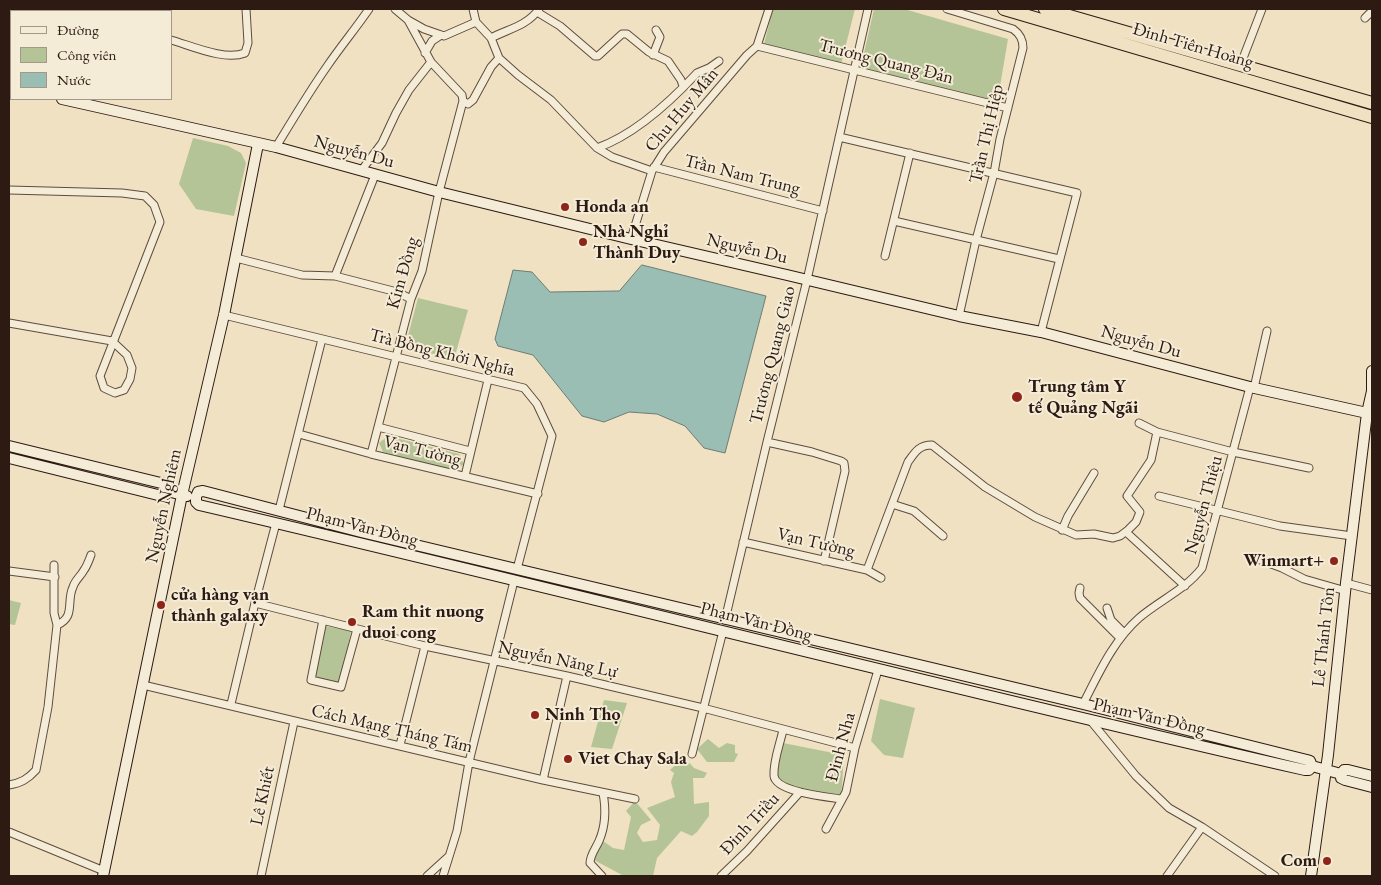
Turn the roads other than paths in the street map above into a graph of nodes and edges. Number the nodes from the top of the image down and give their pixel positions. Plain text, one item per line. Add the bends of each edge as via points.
1 (246, 9) edge
2 (369, 9) edge
3 (395, 9) edge
4 (473, 9) edge
5 (769, 9) edge
6 (868, 9) edge
7 (947, 9) edge
8 (1004, 9) edge
9 (1045, 9) edge
10 (1262, 9) edge
11 (538, 10) edge
12 (1372, 11) edge
13 (1365, 18) dead end
14 (408, 20) junction
15 (476, 22) junction
16 (656, 30) dead end
17 (440, 35) junction
18 (491, 38) junction
19 (172, 40) edge
20 (758, 46) junction
21 (425, 53) junction
22 (654, 55) junction
23 (499, 58) junction
24 (719, 61) dead end
25 (431, 62) junction
26 (1240, 66) junction
27 (854, 70) junction
28 (683, 86) junction
29 (66, 100) edge
30 (463, 101) junction
31 (1372, 103) edge
32 (1008, 108) junction
33 (1372, 117) edge
34 (839, 137) junction
35 (258, 144) junction
36 (276, 147) junction
37 (597, 148) junction
38 (910, 152) junction
39 (653, 169) junction
40 (360, 171) junction
41 (994, 173) junction
42 (375, 175) junction
43 (9, 190) edge
44 (439, 192) junction
45 (823, 211) junction
46 (894, 221) junction
47 (631, 239) junction
48 (976, 240) junction
49 (885, 256) dead end
50 (236, 258) junction
51 (1059, 259) junction
52 (335, 276) junction
53 (807, 280) junction
54 (411, 299) junction
55 (224, 315) junction
56 (959, 316) junction
57 (9, 323) edge
58 (1267, 331) dead end
59 (1041, 332) junction
60 (322, 339) junction
61 (112, 341) junction
62 (395, 357) junction
63 (1372, 371) edge
64 (488, 380) junction
65 (1372, 387) edge
66 (1252, 388) junction
67 (1367, 413) junction
68 (1139, 423) dead end
69 (378, 427) junction
70 (1157, 432) junction
71 (299, 434) junction
72 (767, 442) junction
73 (9, 446) edge
74 (470, 451) junction
75 (1233, 452) junction
76 (370, 454) junction
77 (9, 458) edge
78 (1309, 468) dead end
79 (1094, 473) dead end
80 (465, 476) junction
81 (167, 491) junction
82 (182, 494) junction
83 (538, 494) junction
84 (1159, 496) dead end
85 (196, 497) junction
86 (892, 504) junction
87 (280, 510) junction
88 (1218, 510) junction
89 (276, 523) junction
90 (1062, 530) junction
91 (361, 532) junction
92 (1126, 532) junction
93 (943, 536) dead end
94 (1352, 536) junction
95 (743, 542) junction
96 (358, 544) junction
97 (91, 555) dead end
98 (1255, 558) dead end
99 (824, 561) junction
100 (54, 566) dead end
101 (517, 569) junction
102 (867, 570) junction
103 (9, 571) edge
104 (54, 578) junction
105 (881, 578) dead end
106 (514, 580) junction
107 (1185, 586) junction
108 (1346, 587) junction
109 (1080, 588) dead end
110 (1372, 590) edge
111 (255, 602) junction
112 (1107, 608) dead end
113 (324, 620) junction
114 (725, 620) junction
115 (57, 625) junction
116 (357, 629) junction
117 (723, 631) junction
118 (1122, 636) junction
119 (425, 646) junction
120 (879, 655) junction
121 (494, 661) junction
122 (878, 670) junction
123 (567, 676) junction
124 (143, 685) junction
125 (1032, 693) junction
126 (230, 704) junction
127 (1083, 704) junction
128 (1029, 705) junction
129 (703, 708) junction
130 (1090, 720) junction
131 (294, 722) junction
132 (1184, 729) junction
133 (783, 730) junction
134 (1181, 742) junction
135 (400, 745) junction
136 (855, 748) junction
137 (692, 754) dead end
138 (470, 762) junction
139 (1312, 766) junction
140 (1326, 770) junction
141 (1341, 774) junction
142 (1372, 776) edge
143 (543, 780) junction
144 (9, 785) edge
145 (1372, 787) edge
146 (800, 792) junction
147 (603, 793) junction
148 (635, 799) dead end
149 (841, 799) junction
150 (1202, 827) junction
151 (826, 829) dead end
152 (9, 832) edge
153 (450, 856) junction
154 (103, 874) edge
155 (1170, 875) edge
156 (261, 876) edge
157 (427, 876) edge
158 (442, 876) edge
159 (602, 876) edge
160 (721, 876) edge
161 (1275, 876) edge
162 (1311, 876) edge

1 - 19 street via 248,43 245,53 236,57
2 - 36 street via 318,79
3 - 14 street
4 - 15 street
5 - 20 street, Chu Huy Mân
6 - 27 street, Trương Quang Giao
7 - 32 street, Trần Thị Hiệp via 1013,29 1019,34 1023,48
8 - 33 highway, Đinh Tiên Hoàng
9 - 26 highway, Đinh Tiên Hoàng
10 - 26 street
11 - 18 street via 522,25
11 - 22 street via 595,56 622,34
12 - 13 street
14 - 17 street
14 - 21 street
15 - 17 street
15 - 18 street
16 - 22 street via 660,38
17 - 21 street
18 - 23 street
20 - 27 street, Trương Quang Đản
20 - 39 street, Chu Huy Mân via 734,70
21 - 25 street
22 - 28 street via 672,65
23 - 30 street via 473,100 468,104
23 - 37 street, Trần Nam Trung via 551,100
24 - 28 street via 697,72
25 - 30 street via 462,95
25 - 40 street via 409,90 382,143
26 - 31 highway, Đinh Tiên Hoàng
27 - 32 street, Trương Quang Đản
27 - 34 street, Trương Quang Giao
28 - 37 street via 640,124
29 - 35 street, Nguyễn Du
30 - 44 street, Kim Đồng
32 - 41 street, Trần Thị Hiệp
34 - 38 street
34 - 45 street, Trương Quang Giao
35 - 36 street, Nguyễn Du
35 - 50 street, Nguyễn Nghiêm
36 - 40 street, Nguyễn Du
37 - 39 street, Trần Nam Trung via 612,157
38 - 41 street
38 - 46 street
39 - 45 street, Trần Nam Trung
39 - 47 street, Chu Huy Mân
40 - 42 street, Nguyễn Du
41 - 48 street, Trần Thị Hiệp
41 - 51 street via 1077,193
42 - 44 street, Nguyễn Du
42 - 52 street
43 - 61 street via 122,192 145,196 154,205 160,222
44 - 47 street, Nguyễn Du
44 - 54 street, Kim Đồng via 422,272
45 - 53 street, Trương Quang Giao
46 - 48 street
46 - 49 street
47 - 53 street, Nguyễn Du
48 - 51 street
48 - 56 street, Trần Thị Hiệp
50 - 52 street via 302,275
50 - 55 street, Nguyễn Nghiêm
51 - 59 street
52 - 54 street via 397,292
53 - 56 street, Nguyễn Du
53 - 72 street, Trương Quang Giao
54 - 62 street, Kim Đồng
55 - 60 street, Trà Bồng Khởi Nghĩa
55 - 82 street, Nguyễn Nghiêm
56 - 59 street, Nguyễn Du
57 - 61 street
58 - 66 street, Nguyễn Thiệu
59 - 66 street, Nguyễn Du
60 - 62 street, Trà Bồng Khởi Nghĩa
60 - 71 street
61 - 61 street via 100,376 104,388 115,393 127,387 132,368 127,355
62 - 64 street, Trà Bồng Khởi Nghĩa
62 - 69 street, Kim Đồng
63 - 65 street, Lê Thánh Tôn
64 - 74 street
64 - 83 street, Trà Bồng Khởi Nghĩa via 524,388 537,404 552,436
65 - 67 street, Lê Thánh Tôn
66 - 67 street, Nguyễn Du
66 - 75 street, Nguyễn Thiệu
67 - 94 street, Lê Thánh Tôn
68 - 70 street
69 - 74 street
69 - 76 street, Kim Đồng
70 - 75 street
70 - 92 street via 1151,460 1127,496 1140,512
71 - 76 street, Vạn Tường
71 - 87 street
72 - 95 street, Trương Quang Giao
72 - 99 street via 844,463 845,471
73 - 81 street, Phạm Văn Đồng via 165,484
74 - 80 street
75 - 78 street
75 - 88 street, Nguyễn Thiệu
76 - 80 street, Vạn Tường
77 - 81 street, Phạm Văn Đồng via 158,495 165,495
79 - 90 street
80 - 83 street, Vạn Tường
81 - 82 street, Phạm Văn Đồng
82 - 85 street, Phạm Văn Đồng
82 - 124 street, Nguyễn Nghiêm
83 - 101 street, Trà Bồng Khởi Nghĩa
84 - 88 street
85 - 87 street, Phạm Văn Đồng via 203,491
85 - 89 street, Phạm Văn Đồng via 199,505
86 - 90 street via 914,453 922,446 932,445 985,487
86 - 93 street via 914,511
86 - 102 street
87 - 89 street
87 - 91 street, Phạm Văn Đồng
88 - 94 street via 1280,526
88 - 107 street, Nguyễn Thiệu via 1202,568
89 - 96 street, Phạm Văn Đồng
89 - 111 street
90 - 92 street via 1076,535 1113,538
91 - 96 street
91 - 101 street, Phạm Văn Đồng
92 - 107 street
94 - 108 street, Lê Thánh Tôn
95 - 99 street, Vạn Tường
95 - 114 street, Trương Quang Giao
96 - 106 street, Phạm Văn Đồng
97 - 115 street via 72,588 69,614 65,622
98 - 108 street via 1304,579
99 - 102 street, Vạn Tường
100 - 104 street
101 - 106 street
101 - 114 street, Phạm Văn Đồng
102 - 105 street, Vạn Tường
103 - 104 street
104 - 115 street
106 - 117 street, Phạm Văn Đồng
106 - 121 street
107 - 118 street, Nguyễn Thiệu via 1141,616
108 - 110 street
108 - 140 street, Lê Thánh Tôn
109 - 118 street via 1080,598
111 - 113 street, Nguyễn Năng Lự
111 - 126 street
112 - 118 street
113 - 116 street, Nguyễn Năng Lự
113 - 116 street via 311,680 341,687
114 - 117 street
114 - 120 street, Phạm Văn Đồng
115 - 144 street via 48,707 36,770 19,784
116 - 119 street, Nguyễn Năng Lự
117 - 122 street, Phạm Văn Đồng
117 - 129 street
118 - 127 street, Nguyễn Thiệu
119 - 121 street, Nguyễn Năng Lự
119 - 135 street
120 - 122 street
120 - 125 street, Phạm Văn Đồng
121 - 123 street, Nguyễn Năng Lự
121 - 138 street
122 - 128 street, Phạm Văn Đồng
122 - 136 street, Đinh Nha
123 - 129 street, Nguyễn Năng Lự
123 - 143 street
124 - 126 street, Cách Mạng Tháng Tám
124 - 154 street, Nguyễn Nghiêm
125 - 127 street, Phạm Văn Đồng
125 - 128 street
126 - 131 street, Cách Mạng Tháng Tám
127 - 132 street, Phạm Văn Đồng
128 - 130 street, Phạm Văn Đồng
129 - 133 street, Nguyễn Năng Lự
129 - 137 street
130 - 134 street, Phạm Văn Đồng
130 - 150 street via 1154,794 1174,812
131 - 135 street, Cách Mạng Tháng Tám
131 - 156 street, Lê Khiết
132 - 134 street
132 - 139 street, Phạm Văn Đồng via 1307,760
133 - 136 street, Nguyễn Năng Lự
133 - 146 street via 774,778 778,783
134 - 139 street, Phạm Văn Đồng via 1305,770
135 - 138 street, Cách Mạng Tháng Tám
136 - 149 street, Đinh Nha via 846,792
138 - 143 street, Cách Mạng Tháng Tám
138 - 153 street
139 - 140 street, Phạm Văn Đồng
140 - 141 street, Phạm Văn Đồng
140 - 162 street, Lê Thánh Tôn
141 - 142 street, Phạm Văn Đồng via 1348,770
141 - 145 street, Phạm Văn Đồng via 1345,780
143 - 147 street, Cách Mạng Tháng Tám
146 - 149 street
146 - 160 street, Đinh Triều
147 - 148 street, Cách Mạng Tháng Tám
147 - 159 street via 606,816 590,859
149 - 151 street, Đinh Nha
150 - 155 street
150 - 161 street
152 - 154 street
153 - 157 street
153 - 158 street

